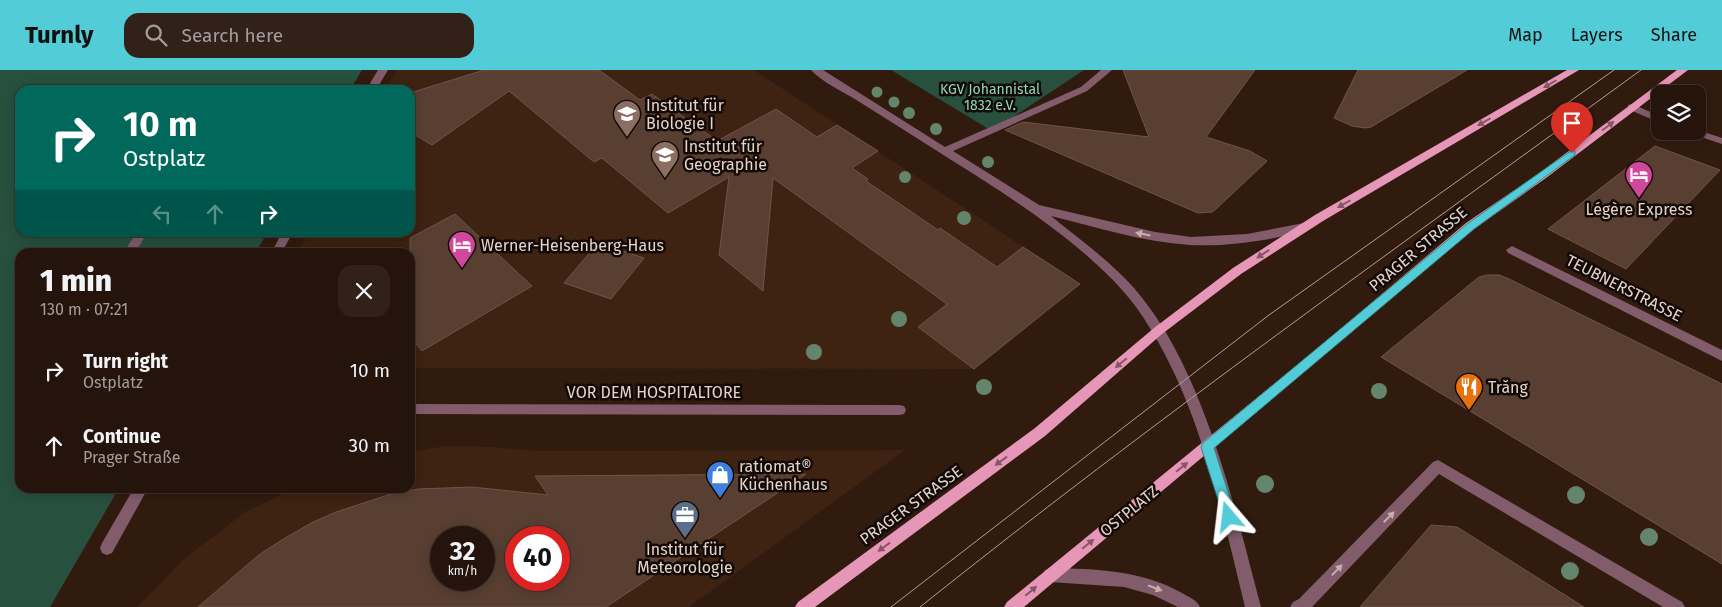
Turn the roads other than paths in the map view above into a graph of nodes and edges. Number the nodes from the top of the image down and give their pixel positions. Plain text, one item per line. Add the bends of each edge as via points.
1 (383, 70) edge
2 (816, 70) edge
3 (1107, 70) edge
4 (1574, 70) edge
5 (1683, 70) edge
6 (373, 85) edge
7 (1632, 107) junction
8 (1651, 116) edge
9 (1706, 137) edge
10 (1722, 141) edge
11 (945, 151) junction
12 (1035, 208) junction
13 (1304, 227) junction
14 (140, 237) edge
15 (285, 237) edge
16 (132, 248) edge
17 (279, 248) edge
18 (1512, 250) dead end
19 (1158, 331) junction
20 (1322, 351) joint
21 (1722, 356) edge
22 (415, 409) edge
23 (899, 410) dead end
24 (1208, 447) junction
25 (138, 493) edge
26 (106, 548) dead end
27 (1050, 575) junction
28 (803, 607) edge
29 (1012, 607) edge
30 (1192, 607) edge
31 (1253, 607) edge
32 (1298, 607) edge
33 (1677, 607) edge

1 - 6 street
2 - 11 street
3 - 11 street via 1084,89
4 -> 13 main road
5 - 7 main road, PRAGER STRASSE
7 - 8 street
20 -> 7 main road, PRAGER STRASSE via 1470,226
9 - 10 street
11 - 12 street
13 -> 12 street via 1247,238 1192,240 1155,236
12 - 19 street via 1126,287
13 -> 19 main road via 1237,271
14 - 16 street
15 - 17 street
18 - 21 street, TEUBNERSTRASSE
19 - 24 street via 1192,400
19 -> 28 main road, PRAGER STRASSE via 1040,432
20 - 24 main road, OSTPLATZ
22 - 23 street, VOR DEM HOSPITALTORE
27 -> 24 main road, OSTPLATZ
24 - 31 street
25 - 26 street
29 -> 27 main road
27 -> 30 street via 1125,578 1166,592
32 -> 33 street via 1438,466

